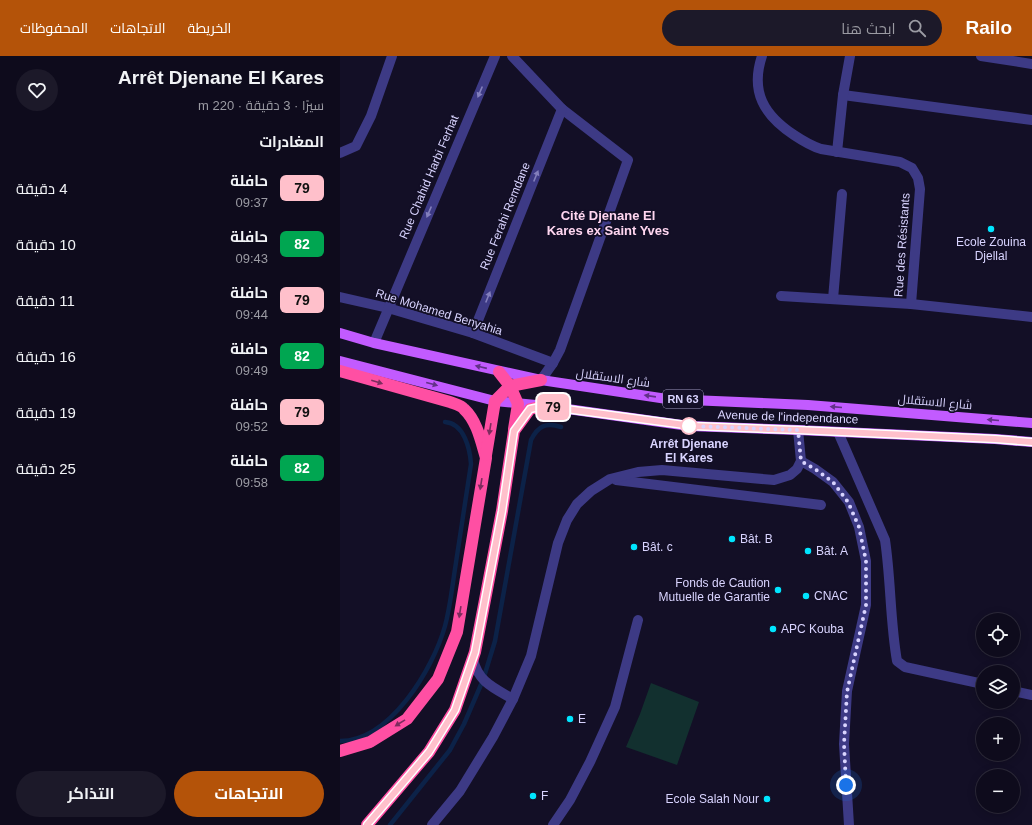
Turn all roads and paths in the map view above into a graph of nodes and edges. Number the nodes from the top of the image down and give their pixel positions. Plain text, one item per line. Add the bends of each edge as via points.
1 (392, 56) edge
2 (495, 56) edge
3 (512, 56) edge
4 (762, 56) edge
5 (850, 56) edge
6 (981, 56) edge
7 (1032, 64) edge
8 (843, 95) junction
9 (562, 110) junction
10 (1032, 120) edge
11 (837, 152) junction
12 (340, 153) edge
13 (842, 194) dead end
14 (781, 296) dead end
15 (340, 297) edge
16 (833, 299) junction
17 (911, 304) junction
18 (388, 308) junction
19 (1032, 317) edge
20 (340, 333) edge
21 (473, 333) junction
22 (374, 343) junction
23 (340, 361) edge
24 (553, 363) junction
25 (340, 371) edge
26 (499, 372) junction
27 (541, 380) junction
28 (510, 386) junction
29 (495, 401) junction
30 (518, 404) junction
31 (544, 406) junction
32 (1032, 423) edge
33 (798, 430) junction
34 (514, 431) junction
35 (838, 432) junction
36 (1032, 442) edge
37 (486, 458) junction
38 (801, 461) junction
39 (610, 479) junction
40 (821, 505) dead end
41 (638, 620) dead end
42 (473, 659) junction
43 (976, 682) edge
44 (1020, 692) edge
45 (1032, 695) edge
46 (512, 699) junction
47 (340, 751) edge
48 (367, 825) edge
49 (432, 825) edge
50 (553, 825) edge
51 (849, 825) edge

1 - 12 street via 371,116 356,146
2 -> 18 street, Rue Chahid Harbi Ferhat
3 - 9 street
4 - 11 street, Rue des Résistants via 758,68 759,90 762,103 770,116 810,145
5 - 8 street
6 - 7 street
8 - 10 street
8 - 11 street
21 -> 9 street, Rue Ferahi Remdane
9 - 24 street via 628,160 560,350
11 - 17 street, Rue des Résistants via 900,162 912,168 918,178 920,190
13 - 16 street
14 - 16 street
15 - 18 street, Rue Mohamed Benyahia
16 - 17 street
17 - 19 street
18 - 21 street, Rue Mohamed Benyahia
18 - 22 street, Rue Chahid Harbi Ferhat
20 - 22 main road, شارع الاستقلال / RN 63
21 - 24 street, Rue Mohamed Benyahia
26 -> 22 main road, شارع الاستقلال / RN 63
23 -> 29 main road, RN 63
24 - 27 street
25 -> 37 highway via 464,408 473,420
26 - 27 main road, شارع الاستقلال / RN 63
26 - 28 highway
27 - 28 highway
32 -> 27 main road, شارع الاستقلال / RN 63 via 808,405 667,399
28 - 29 highway
28 - 30 highway
29 - 30 main road, RN 63
29 -> 37 highway
30 - 31 main road, RN 63
30 - 34 highway
31 - 33 main road, Avenue de l'independance / RN 63 via 692,426
31 - 34 highway via 530,409
33 - 35 main road, Avenue de l'independance / RN 63
33 - 38 street
34 - 42 highway via 502,511
35 - 36 main road, Avenue de l'independance / RN 63
35 - 43 street via 885,540 897,661 904,667
37 -> 47 highway via 457,632 438,680 407,719 370,742
38 - 39 street via 790,475 774,480 662,470 638,472
38 - 51 street via 833,482 848,502 859,527 866,561 866,605 847,692 844,744
39 - 40 street
39 - 46 street via 577,504 568,520 558,543 531,656
41 - 50 street via 615,707 590,762
42 - 46 street via 480,676
42 - 48 highway via 455,710 429,752
44 - 45 street
46 - 49 street via 494,737 460,791

